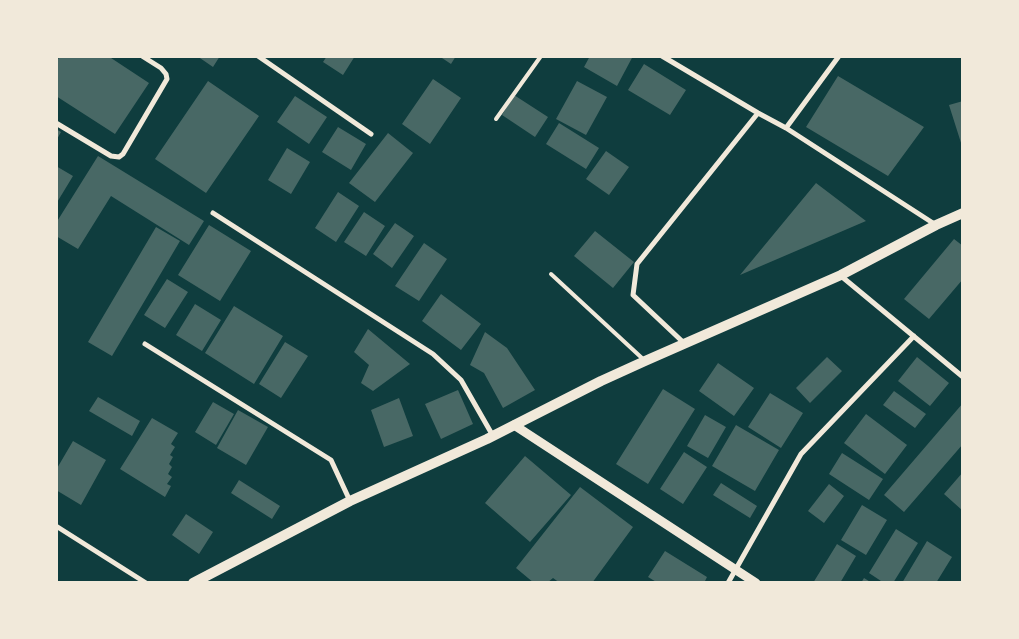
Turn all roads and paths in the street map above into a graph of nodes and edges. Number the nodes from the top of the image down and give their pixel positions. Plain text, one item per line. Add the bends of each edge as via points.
1 (142, 56) edge
2 (258, 56) edge
3 (541, 56) edge
4 (662, 56) edge
5 (839, 56) edge
6 (758, 113) junction
7 (496, 119) dead end
8 (56, 123) edge
9 (786, 128) junction
10 (371, 134) dead end
11 (963, 212) edge
12 (214, 214) dead end
13 (936, 225) junction
14 (550, 274) dead end
15 (841, 275) junction
16 (914, 336) junction
17 (684, 343) junction
18 (145, 344) dead end
19 (645, 361) junction
20 (963, 377) edge
21 (514, 425) junction
22 (493, 436) junction
23 (350, 501) junction
24 (56, 526) edge
25 (736, 569) junction
26 (146, 583) edge
27 (193, 583) edge
28 (728, 583) edge
29 (756, 583) edge

1 - 8 street via 161,68 167,79 123,154 111,156
2 - 10 street
3 - 7 lane
4 - 6 street
5 - 9 street
6 - 9 street
6 - 17 street via 637,264 632,295
9 - 13 street
11 - 13 main road
12 - 22 street via 433,354 461,380
13 - 15 main road
14 - 19 lane
15 - 16 street
15 - 17 main road
16 - 20 street
16 - 25 street via 801,454
17 - 19 main road
18 - 23 street via 331,460
19 - 21 main road
21 - 22 main road
21 - 25 street
22 - 23 main road
23 - 27 main road
24 - 26 street
25 - 28 street
25 - 29 street

